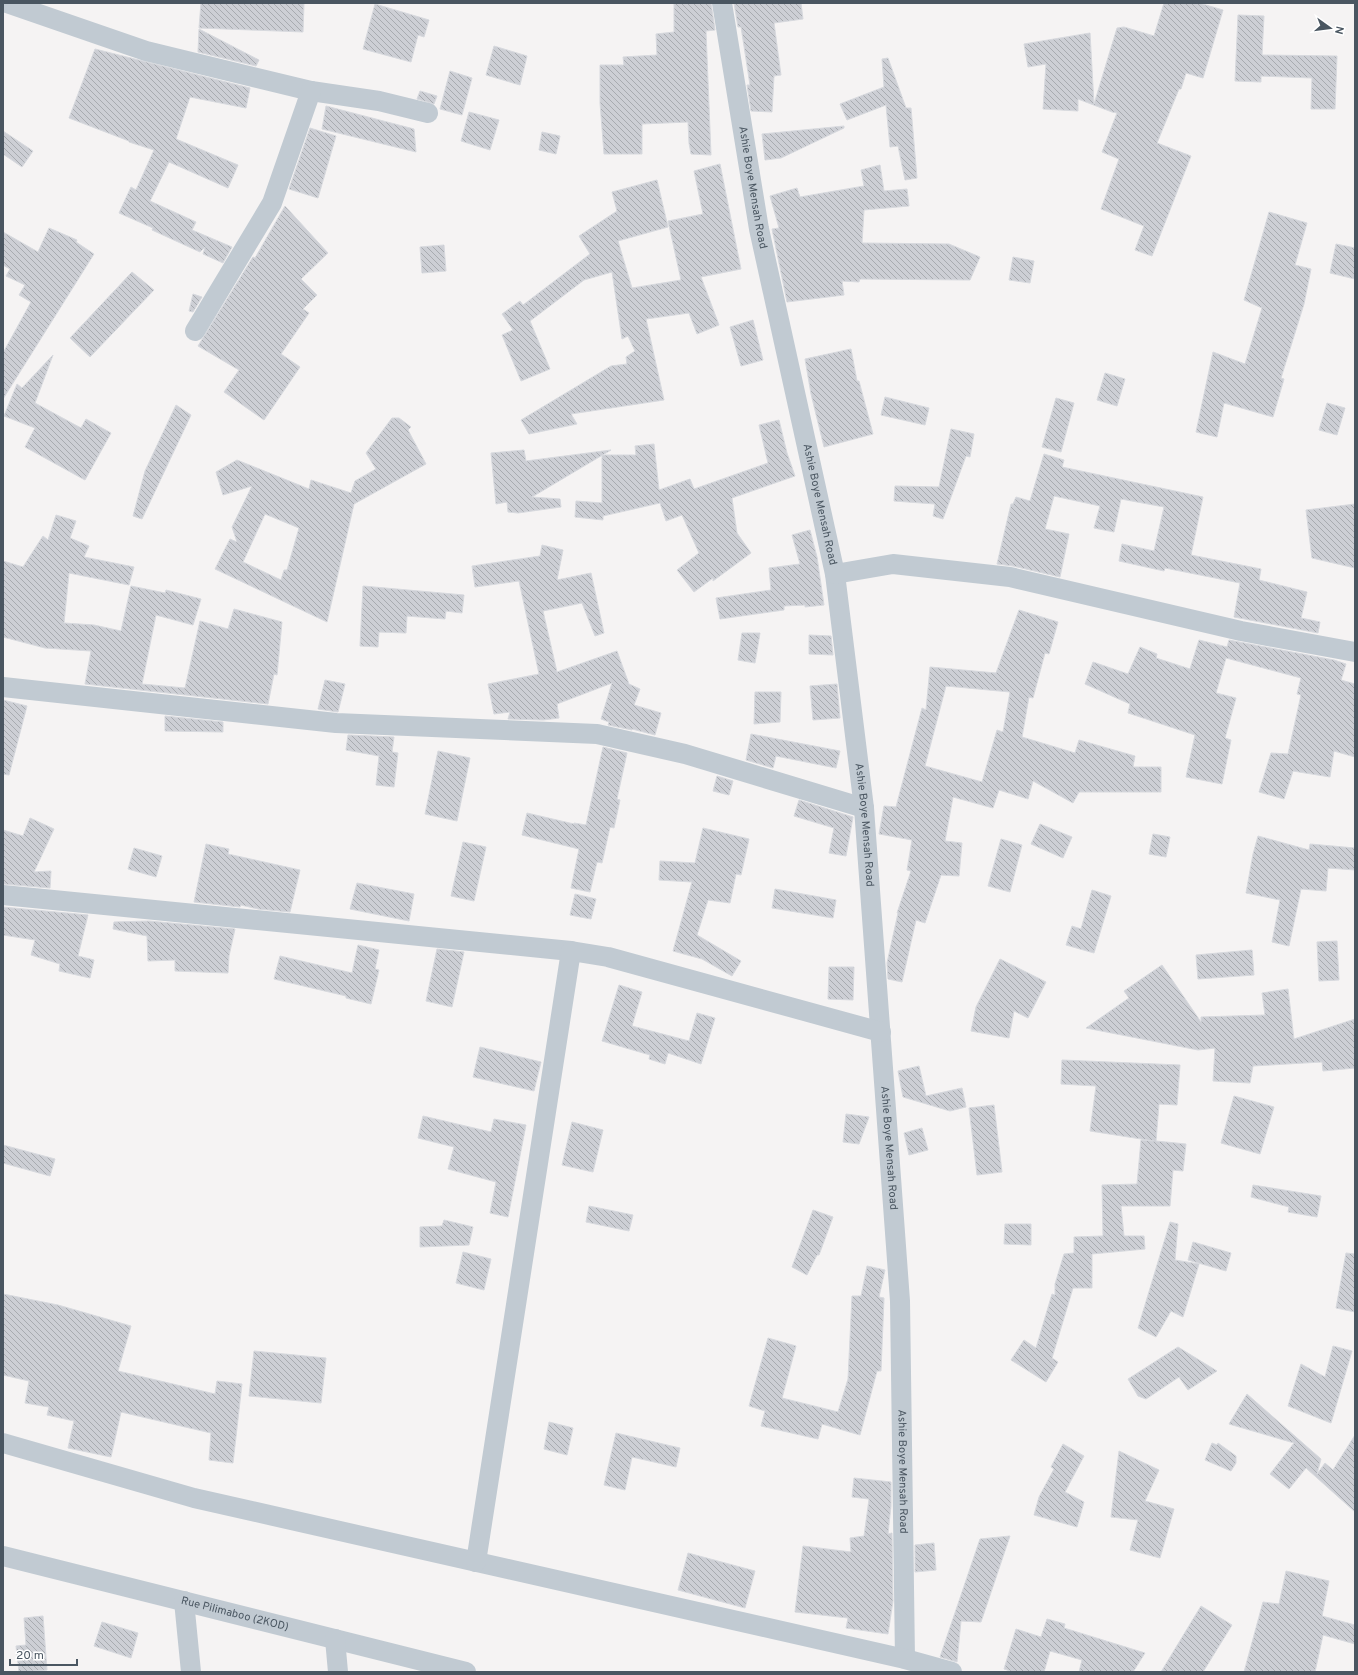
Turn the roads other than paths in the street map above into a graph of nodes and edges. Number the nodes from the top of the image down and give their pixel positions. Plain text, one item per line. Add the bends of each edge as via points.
1 (7, 3) edge
2 (722, 3) edge
3 (311, 91) junction
4 (428, 113) dead end
5 (195, 331) dead end
6 (835, 574) junction
7 (1355, 652) edge
8 (3, 687) edge
9 (864, 808) junction
10 (3, 895) edge
11 (571, 951) junction
12 (881, 1032) junction
13 (3, 1443) edge
14 (3, 1556) edge
15 (476, 1562) junction
16 (184, 1601) junction
17 (335, 1639) junction
18 (905, 1659) junction
19 (191, 1672) edge
20 (338, 1672) edge
21 (466, 1672) edge
22 (952, 1672) edge

1 - 3 street via 146,51
2 - 6 street, Ashie Boye Mensah Road via 759,229
3 - 4 street via 379,101
3 - 5 street via 272,203
6 - 7 street via 893,564 1010,576 1241,631
6 - 9 street, Ashie Boye Mensah Road
8 - 9 street via 336,723 597,734 685,754
9 - 12 street, Ashie Boye Mensah Road
10 - 11 street
11 - 12 street via 608,958
11 - 15 street
12 - 18 street, Ashie Boye Mensah Road via 900,1301
13 - 15 street via 194,1498
14 - 16 street, Rue Pilimaboo (2KOD)
15 - 18 street
16 - 17 street, Rue Pilimaboo (2KOD)
16 - 19 street
17 - 20 street
17 - 21 street, Rue Pilimaboo (2KOD)
18 - 22 street

